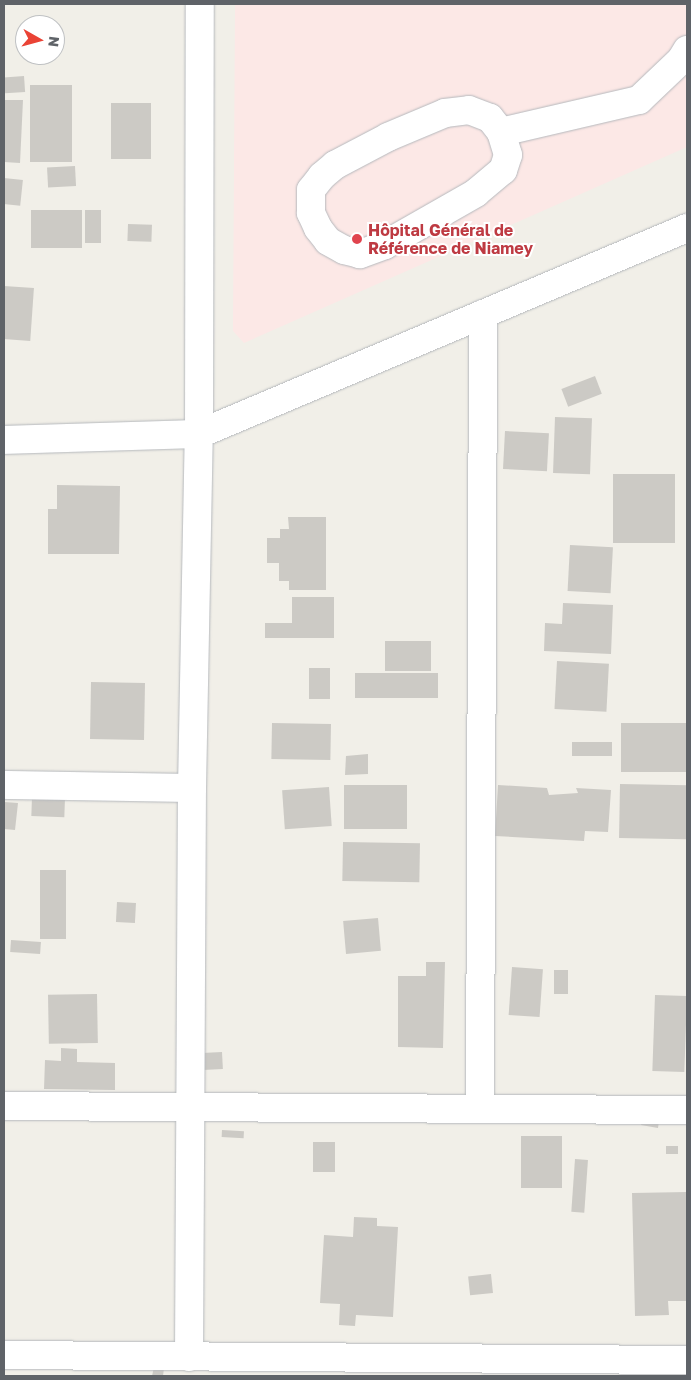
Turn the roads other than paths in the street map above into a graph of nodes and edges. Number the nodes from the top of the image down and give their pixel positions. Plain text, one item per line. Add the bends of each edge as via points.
1 (200, 4) edge
2 (687, 50) edge
3 (501, 132) junction
4 (687, 228) edge
5 (482, 314) junction
6 (199, 434) junction
7 (4, 440) edge
8 (4, 786) edge
9 (192, 788) junction
10 (4, 1106) edge
11 (190, 1108) junction
12 (480, 1109) junction
13 (687, 1110) edge
14 (4, 1355) edge
15 (189, 1357) junction
16 (687, 1360) edge

1 - 6 street
2 - 3 street via 681,60 639,100
3 - 3 street via 508,155 503,170 476,193 385,245 360,254 344,250 328,241 318,228 311,213 311,190 335,165 388,137 445,113 469,110 490,118
4 - 5 street
5 - 6 street
5 - 12 street
6 - 7 street
6 - 9 street
8 - 9 street
9 - 11 street
10 - 11 street
11 - 12 street
11 - 15 street
12 - 13 street
14 - 15 street
15 - 16 street

